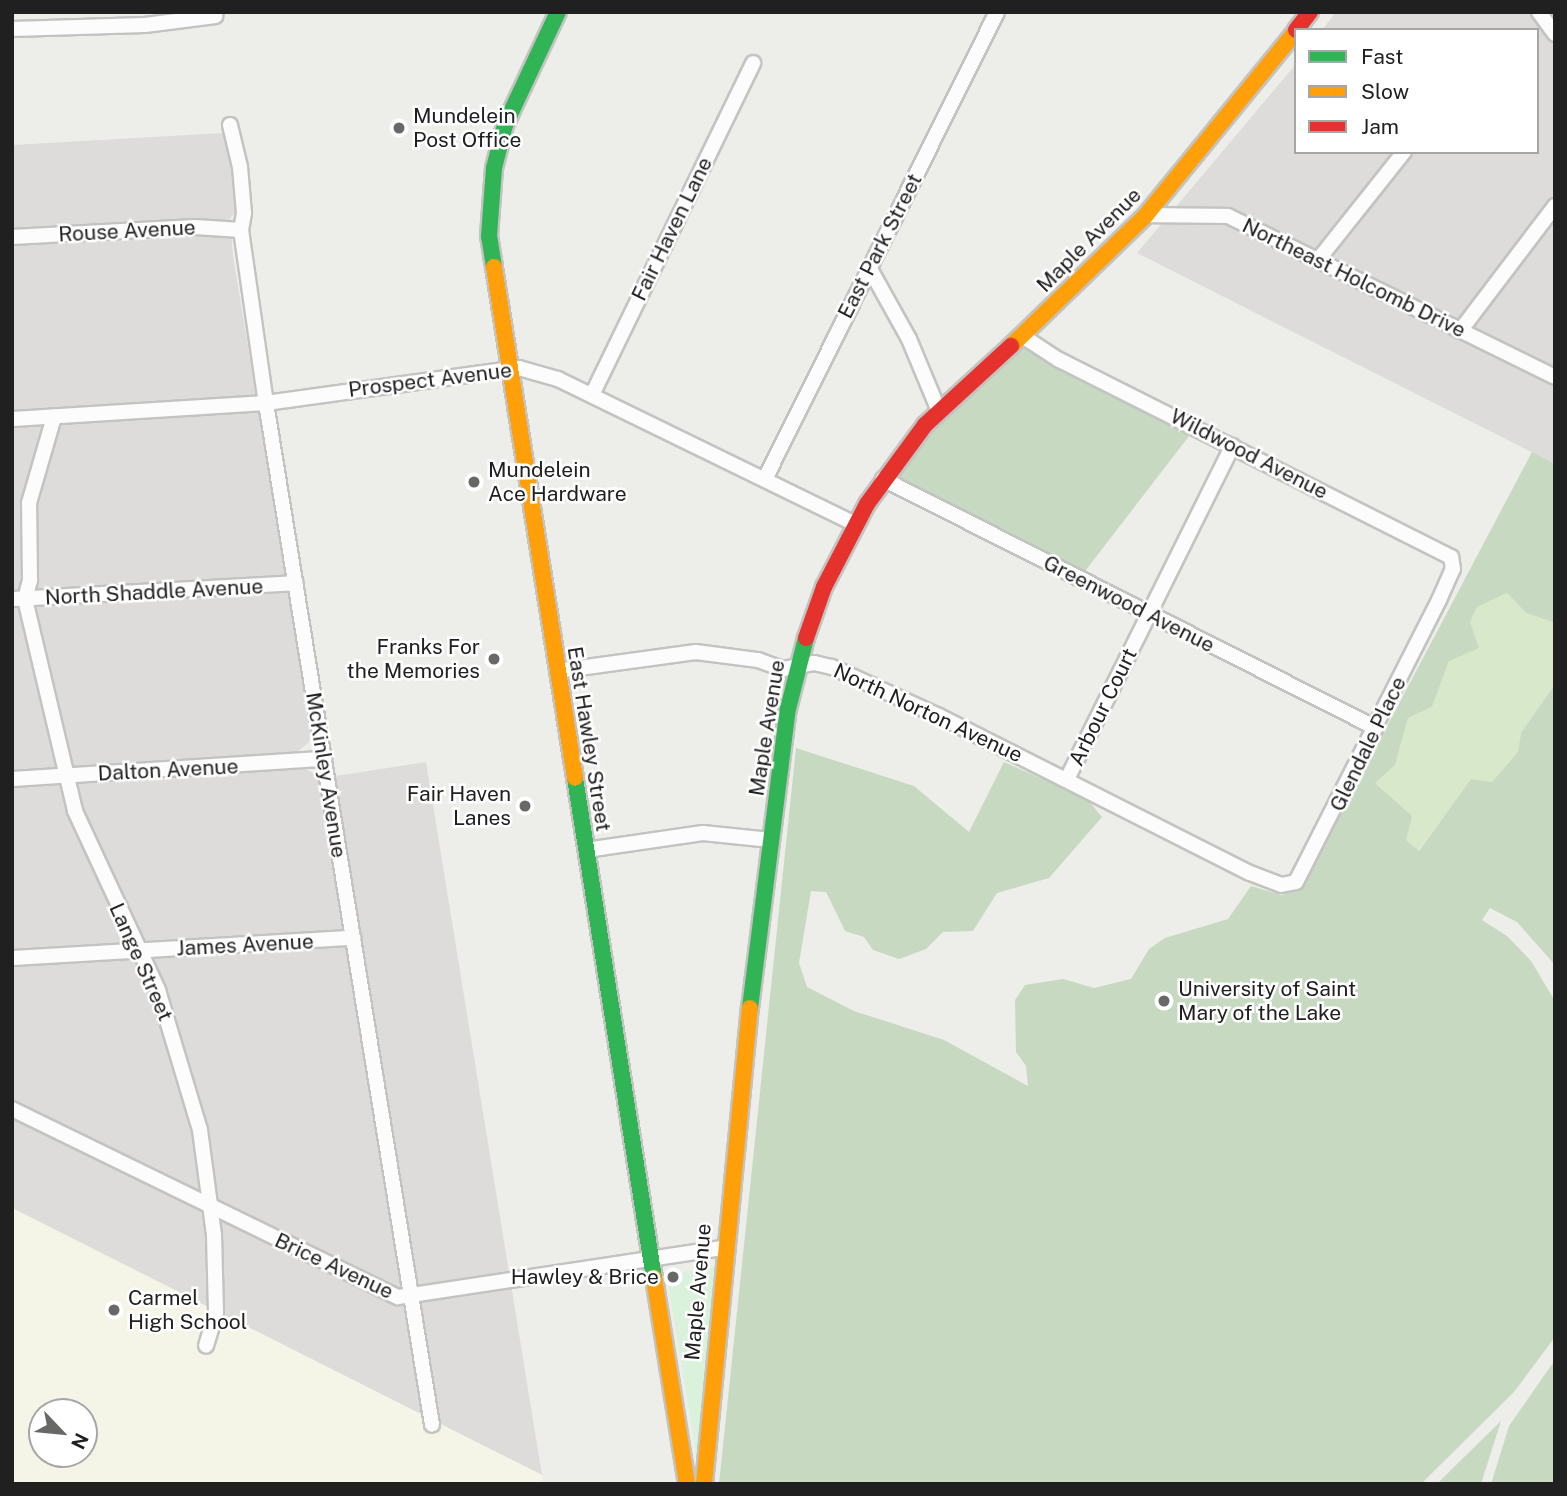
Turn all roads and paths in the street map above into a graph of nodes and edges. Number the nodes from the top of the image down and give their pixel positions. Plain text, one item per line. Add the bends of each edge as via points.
1 (558, 12) edge
2 (997, 12) edge
3 (1310, 12) edge
4 (1539, 12) edge
5 (215, 16) dead end
6 (1298, 28) edge
7 (12, 29) edge
8 (1294, 32) edge
9 (1555, 34) edge
10 (753, 63) dead end
11 (230, 125) dead end
12 (1402, 154) edge
13 (1555, 206) edge
14 (1146, 215) junction
15 (241, 230) junction
16 (12, 237) edge
17 (1318, 260) junction
18 (870, 269) junction
19 (1460, 331) junction
20 (1021, 335) junction
21 (509, 368) junction
22 (1555, 377) edge
23 (592, 395) junction
24 (267, 403) junction
25 (939, 411) junction
26 (54, 417) junction
27 (12, 419) edge
28 (1232, 446) junction
29 (883, 479) junction
30 (765, 480) junction
31 (855, 524) junction
32 (296, 583) junction
33 (1446, 585) joint
34 (17, 597) edge
35 (1149, 615) junction
36 (798, 666) junction
37 (557, 671) junction
38 (1376, 728) junction
39 (324, 759) junction
40 (65, 776) junction
41 (12, 779) edge
42 (1067, 779) junction
43 (771, 840) junction
44 (586, 850) junction
45 (1275, 883) joint
46 (353, 938) junction
47 (141, 950) junction
48 (12, 958) edge
49 (12, 1109) edge
50 (212, 1208) junction
51 (723, 1248) junction
52 (651, 1257) junction
53 (410, 1296) junction
54 (206, 1346) dead end
55 (432, 1425) dead end
56 (687, 1484) edge
57 (704, 1484) edge

1 - 21 main road, East Hawley Street via 505,125 494,168 489,236
2 - 18 street, East Park Street
3 - 6 main road, Maple Avenue
4 - 9 street
5 - 7 street via 156,24
8 - 14 main road, Maple Avenue
10 - 23 street, Fair Haven Lane
11 - 15 street, McKinley Avenue via 240,167
12 - 17 street
13 - 19 street
14 - 17 street, Northeast Holcomb Drive via 1228,216
14 - 20 main road, Maple Avenue via 1099,265
15 - 16 street, Rouse Avenue via 195,227
15 - 24 street, McKinley Avenue
17 - 19 street, Northeast Holcomb Drive
18 - 25 street via 908,339
18 - 30 street, East Park Street
19 - 22 street, Northeast Holcomb Drive
20 - 25 main road, Maple Avenue
20 - 28 street, Wildwood Avenue via 1059,360
21 - 23 street, Prospect Avenue via 537,370
21 - 24 street, Prospect Avenue
21 - 37 main road, East Hawley Street
23 - 30 street, Prospect Avenue
24 - 26 street, Prospect Avenue
24 - 32 street, McKinley Avenue
25 - 29 main road, Maple Avenue
26 - 27 street, Prospect Avenue
26 - 34 street via 29,503 30,580
28 - 33 street, Wildwood Avenue via 1444,552 1454,565
28 - 35 street, Arbour Court
29 - 31 main road, Maple Avenue
29 - 35 street, Greenwood Avenue
30 - 31 street, Prospect Avenue
31 - 36 main road, Maple Avenue via 824,587
32 - 34 street, North Shaddle Avenue
32 - 39 street, McKinley Avenue
33 - 38 street, Glendale Place
34 - 40 street, Lange Street
35 - 38 street, Greenwood Avenue
35 - 42 street, Arbour Court
36 - 37 street, North Norton Avenue via 783,669 724,654 686,652
36 - 42 street, North Norton Avenue via 814,663 855,676
36 - 43 main road, Maple Avenue
37 - 44 main road, East Hawley Street
38 - 45 street, Glendale Place via 1302,876 1287,885
39 - 40 street, Dalton Avenue
39 - 46 street, McKinley Avenue
40 - 41 street, Dalton Avenue
40 - 47 street, Lange Street via 93,857
42 - 45 street, North Norton Avenue
43 - 44 street via 703,833
43 - 51 main road, Maple Avenue
44 - 52 main road, East Hawley Street
46 - 47 street, James Avenue
46 - 53 street, McKinley Avenue
47 - 48 street, James Avenue
47 - 50 street, Lange Street via 180,1055 200,1130
49 - 50 street, Brice Avenue
50 - 53 street, Brice Avenue via 384,1293
50 - 54 street, Lange Street via 216,1313
51 - 52 street, Brice Avenue
51 - 57 main road, Maple Avenue
52 - 53 street, Brice Avenue
52 - 56 main road, East Hawley Street
53 - 55 street, McKinley Avenue

